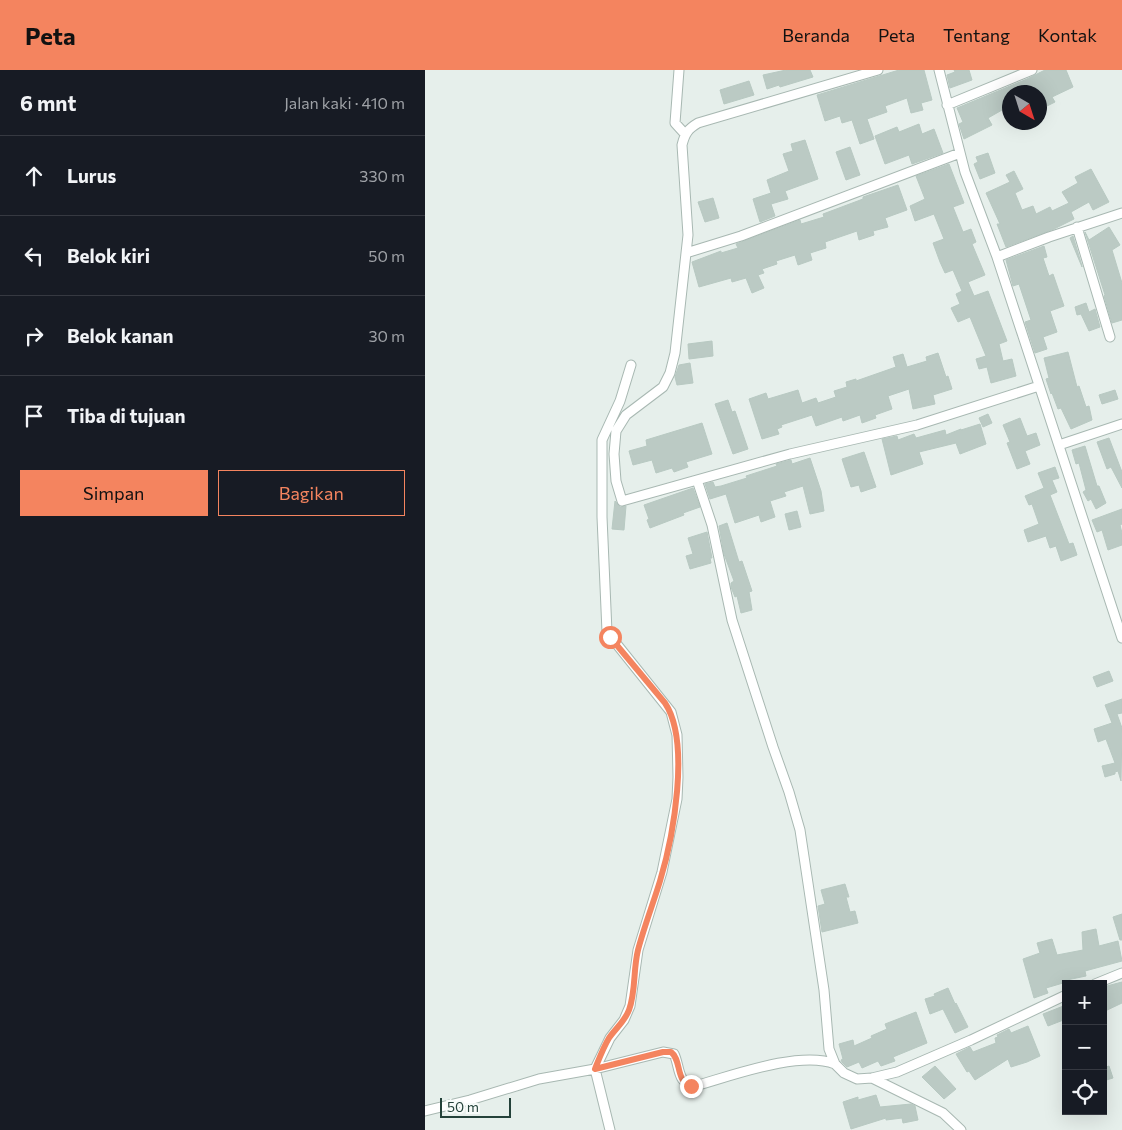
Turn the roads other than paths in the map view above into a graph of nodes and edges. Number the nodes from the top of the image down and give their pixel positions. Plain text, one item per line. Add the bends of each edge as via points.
1 (679, 70) edge
2 (879, 70) edge
3 (939, 70) edge
4 (1032, 70) edge
5 (947, 105) junction
6 (685, 134) junction
7 (960, 154) junction
8 (1122, 213) edge
9 (1077, 227) junction
10 (686, 253) junction
11 (997, 257) junction
12 (1110, 337) dead end
13 (631, 365) dead end
14 (1039, 386) junction
15 (1122, 424) edge
16 (1059, 445) junction
17 (697, 480) junction
18 (1122, 638) edge
19 (1122, 973) edge
20 (1105, 980) edge
21 (1062, 998) edge
22 (835, 1064) junction
23 (595, 1069) junction
24 (872, 1078) junction
25 (425, 1111) edge
26 (610, 1130) edge
27 (961, 1130) edge

1 - 6 street via 675,123
2 - 6 street via 698,123
3 - 5 street
4 - 5 street
5 - 7 street
6 - 10 street via 682,145
7 - 10 street via 741,236
7 - 11 street
8 - 9 street
9 - 11 street
9 - 12 street
10 - 17 street via 670,373 661,390 621,421 616,431 613,454 622,501
11 - 14 street
13 - 23 street via 620,401 602,440 607,632 671,712 677,735 678,785 662,872 637,956 630,1006 624,1020 609,1038
14 - 16 street
14 - 17 street via 927,422
15 - 16 street
16 - 18 street
17 - 22 street via 711,525 732,620 800,830 824,990 829,1049
19 - 20 street
21 - 24 street via 897,1072
22 - 23 street via 826,1060 789,1062 695,1086 687,1085 682,1079 671,1052
22 - 24 street via 857,1079
23 - 25 street via 539,1079
23 - 26 street
24 - 27 street via 943,1113

